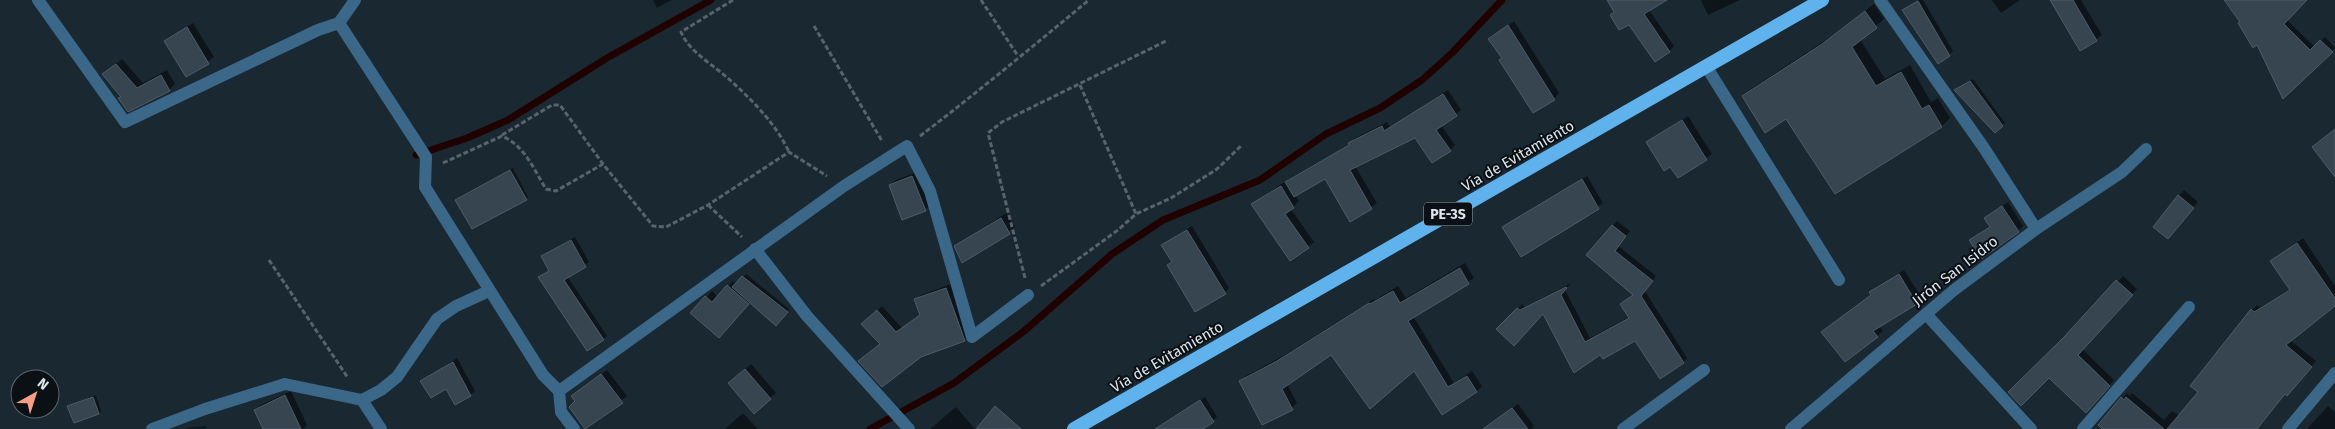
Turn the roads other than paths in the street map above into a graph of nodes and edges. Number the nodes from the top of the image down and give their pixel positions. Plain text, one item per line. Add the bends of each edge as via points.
1 (38, 0) edge
2 (355, 0) edge
3 (1822, 0) edge
4 (1880, 0) edge
5 (339, 23) junction
6 (1706, 66) junction
7 (2146, 149) dead end
8 (2036, 229) junction
9 (755, 249) junction
10 (1840, 280) dead end
11 (489, 291) junction
12 (1028, 295) road end
13 (2189, 307) dead end
14 (1926, 314) junction
15 (1704, 370) dead end
16 (2335, 373) edge
17 (559, 390) junction
18 (362, 400) junction
19 (905, 425) edge
20 (152, 429) edge
21 (380, 429) edge
22 (574, 429) edge
23 (1074, 429) edge
24 (1623, 429) edge
25 (1791, 429) edge
26 (2032, 429) edge
27 (2083, 429) edge
28 (2288, 429) edge

1 - 5 street via 125,122
2 - 5 street
3 - 6 highway, Vía de Evitamiento / PE-3S
4 - 8 street via 1984,148
5 - 11 street via 420,146 426,157 426,188
6 - 10 street
6 - 23 highway, Vía de Evitamiento / PE-3S
7 - 8 street, Jirón San Isidro via 2122,172
8 - 14 street, Jirón San Isidro
9 - 12 street via 907,146 930,191 972,338
9 - 17 street
9 - 19 street via 807,316
11 - 17 street via 543,375
11 - 18 street via 437,319 397,377
13 - 27 street
14 - 25 street, Jirón San Isidro
14 - 26 street
15 - 24 street
16 - 28 street
17 - 22 street via 562,412
18 - 20 street via 285,384
18 - 21 street

